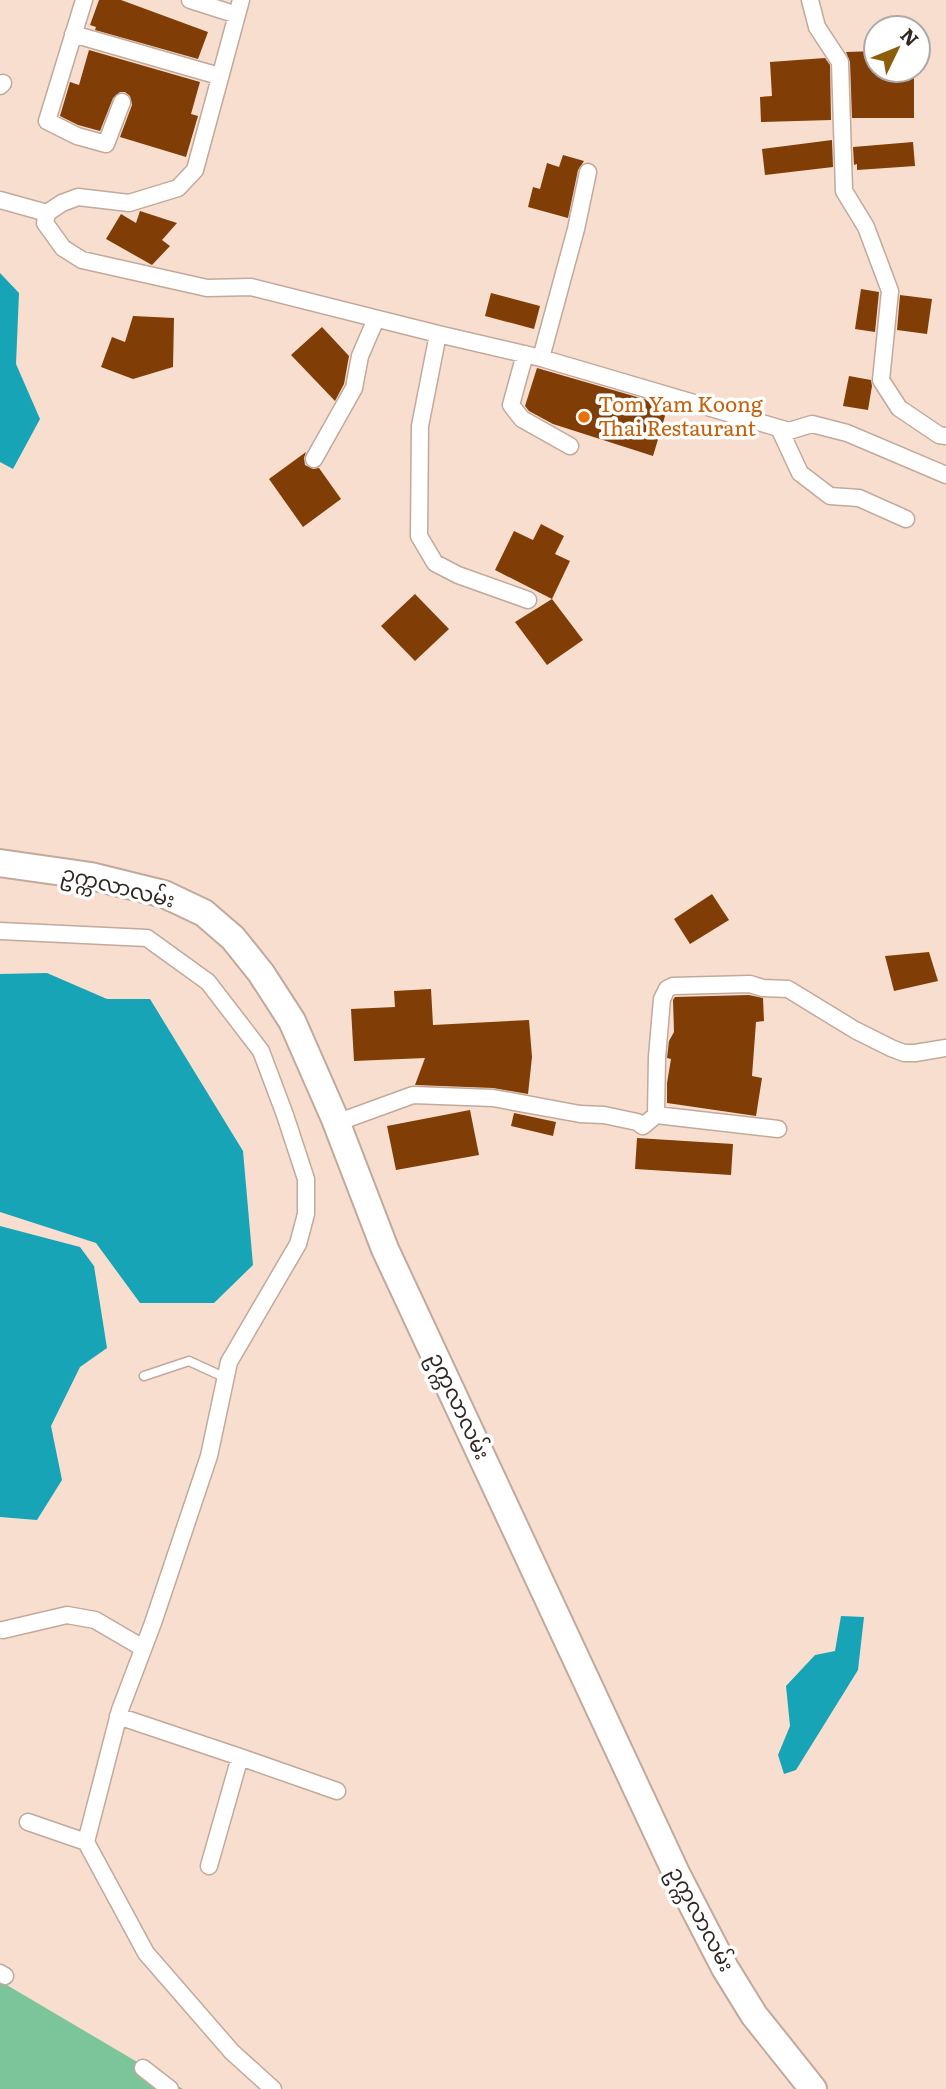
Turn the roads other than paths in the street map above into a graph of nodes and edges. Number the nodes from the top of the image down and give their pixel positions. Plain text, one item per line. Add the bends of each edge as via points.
1 (84, 0) edge
2 (190, 0) edge
3 (810, 0) edge
4 (239, 7) edge
5 (73, 34) junction
6 (219, 76) junction
7 (122, 102) dead end
8 (588, 172) dead end
9 (0, 200) edge
10 (47, 214) junction
11 (376, 319) junction
12 (438, 334) junction
13 (525, 354) junction
14 (541, 358) junction
15 (779, 428) junction
16 (946, 436) edge
17 (570, 446) dead end
18 (314, 459) dead end
19 (946, 475) edge
20 (905, 519) dead end
21 (528, 600) dead end
22 (0, 863) edge
23 (0, 931) edge
24 (946, 1048) edge
25 (656, 1115) junction
26 (336, 1122) junction
27 (778, 1129) dead end
28 (144, 1376) dead end
29 (226, 1378) junction
30 (3, 1630) dead end
31 (143, 1648) junction
32 (118, 1716) junction
33 (240, 1757) junction
34 (337, 1791) dead end
35 (28, 1822) dead end
36 (86, 1842) junction
37 (209, 1866) dead end
38 (143, 2068) dead end
39 (168, 2088) edge
40 (273, 2089) edge
41 (813, 2089) edge

1 - 5 street
2 - 4 street
3 - 16 street via 817,27 840,62 844,191 866,228 891,291 881,380 899,408
4 - 6 street
5 - 6 street
5 - 7 street via 47,121 106,144
6 - 10 street via 195,170 178,188 129,203 78,197
8 - 14 street
9 - 10 street
10 - 11 street via 45,223 63,248 82,260 207,288 251,287
11 - 12 street
11 - 18 street via 360,355 354,388
12 - 13 street
12 - 21 street via 420,426 419,536 435,563
13 - 14 street
13 - 17 street via 511,405 522,419
14 - 15 street
15 - 19 street via 789,431 812,424 847,433
15 - 20 street via 800,473 830,496 859,498
22 - 26 main road, ဥက္ကလာလမ်း via 90,876 164,894 204,914 233,938 292,1021
23 - 29 street via 147,938 208,982 261,1051 306,1179 306,1214 298,1244 229,1362
24 - 25 street via 904,1053 855,1030 788,989 750,984 673,986 662,999
25 - 26 street via 643,1126 604,1115 493,1098 414,1095
25 - 27 street
26 - 41 main road, ဥက္ကလာလမ်း via 385,1249 677,1875 754,2015
28 - 29 lane via 189,1361
29 - 31 street via 209,1456
30 - 31 street via 67,1615 95,1620
31 - 32 street
32 - 33 street
32 - 36 street
33 - 34 street
33 - 37 street
35 - 36 street
36 - 40 street via 146,1953 232,2052
38 - 39 street

